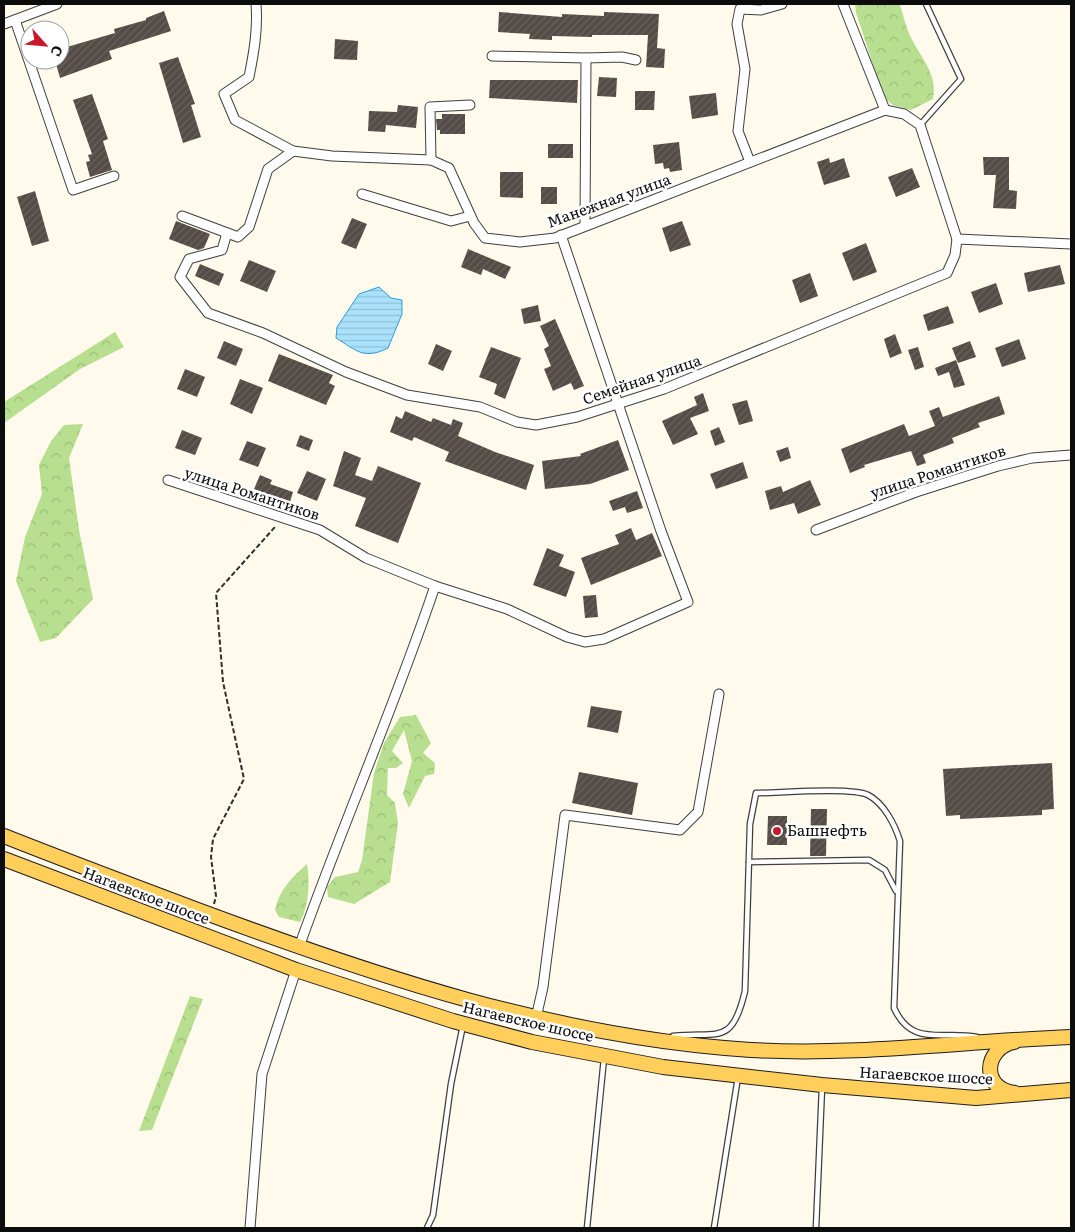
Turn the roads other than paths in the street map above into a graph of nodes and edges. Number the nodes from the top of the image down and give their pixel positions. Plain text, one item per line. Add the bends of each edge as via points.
1 (57, 4) edge
2 (256, 4) edge
3 (782, 4) edge
4 (843, 4) edge
5 (926, 4) edge
6 (15, 20) junction
7 (4, 24) edge
8 (492, 56) dead end
9 (586, 58) junction
10 (636, 60) dead end
11 (470, 105) dead end
12 (885, 110) junction
13 (920, 125) junction
14 (293, 151) junction
15 (431, 160) junction
16 (750, 162) junction
17 (114, 176) dead end
18 (362, 194) dead end
19 (182, 216) dead end
20 (470, 216) junction
21 (585, 225) junction
22 (227, 232) junction
23 (561, 235) junction
24 (957, 239) junction
25 (1071, 244) edge
26 (619, 405) junction
27 (1071, 455) edge
28 (168, 480) dead end
29 (816, 530) dead end
30 (435, 586) junction
31 (719, 694) dead end
32 (8, 838) edge
33 (4, 859) edge
34 (749, 862) junction
35 (4, 866) edge
36 (897, 892) junction
37 (199, 933) junction
38 (299, 947) junction
39 (296, 970) junction
40 (536, 1018) junction
41 (464, 1024) junction
42 (1071, 1037) edge
43 (1030, 1038) junction
44 (649, 1039) junction
45 (993, 1040) junction
46 (604, 1056) junction
47 (738, 1077) junction
48 (822, 1086) junction
49 (1071, 1090) edge
50 (1031, 1095) junction
51 (250, 1228) edge
52 (427, 1228) edge
53 (586, 1228) edge
54 (714, 1228) edge
55 (816, 1228) edge

1 - 6 street
2 - 14 street via 256,38 249,77 224,94 234,120
3 - 16 street via 761,10 740,9 737,24 745,69 738,131
4 - 12 street
5 - 13 lane via 961,79
6 - 7 street
6 - 17 street via 73,190
8 - 9 street
9 - 10 street
9 - 21 street
11 - 15 street via 430,106
12 - 13 street via 904,114
12 - 16 street, Манежная улица
13 - 24 street
14 - 15 street
14 - 22 street via 268,169 249,226 238,237
15 - 20 street, Манежная улица via 449,168
16 - 21 street, Манежная улица
18 - 20 street via 451,221
19 - 22 street
20 - 23 street, Манежная улица via 485,238 520,242
21 - 23 street, Манежная улица
22 - 26 street, Семейная улица via 222,250 189,259 180,277 208,313 407,395 480,407 517,422 536,425
23 - 26 street
24 - 25 street
24 - 26 street, Семейная улица via 955,255 947,273
26 - 30 street, улица Романтиков via 688,602 604,639 585,642 507,609
27 - 29 street, улица Романтиков via 1032,458 998,466
28 - 30 street, улица Романтиков via 320,530 366,558
30 - 38 street via 412,655
31 - 40 street via 698,812 680,830 565,815 543,987
32 - 38 main road, Нагаевское шоссе
33 - 37 main road, Нагаевское шоссе
34 - 36 lane via 869,860 885,870
34 - 36 lane via 750,824 756,793 849,792 867,795 879,802 900,841
34 - 44 lane via 745,991 735,1022 716,1036
35 - 37 main road
36 - 45 lane via 894,1008 900,1022 921,1035 962,1034
37 - 39 main road, Нагаевское шоссе
38 - 40 main road, Нагаевское шоссе via 461,1000
39 - 41 main road, Нагаевское шоссе
39 - 51 street via 262,1074
40 - 44 main road, Нагаевское шоссе
41 - 46 main road, Нагаевское шоссе
41 - 52 lane via 451,1084 433,1215
42 - 43 main road, Нагаевское шоссе
43 - 45 main road, Нагаевское шоссе
43 - 50 main road via 1001,1048 990,1071 992,1082 1000,1089
44 - 45 main road, Нагаевское шоссе via 784,1051
46 - 47 main road, Нагаевское шоссе
46 - 53 lane
47 - 48 main road, Нагаевское шоссе
47 - 54 lane
48 - 50 main road, Нагаевское шоссе via 970,1097
48 - 55 lane
49 - 50 main road, Нагаевское шоссе

